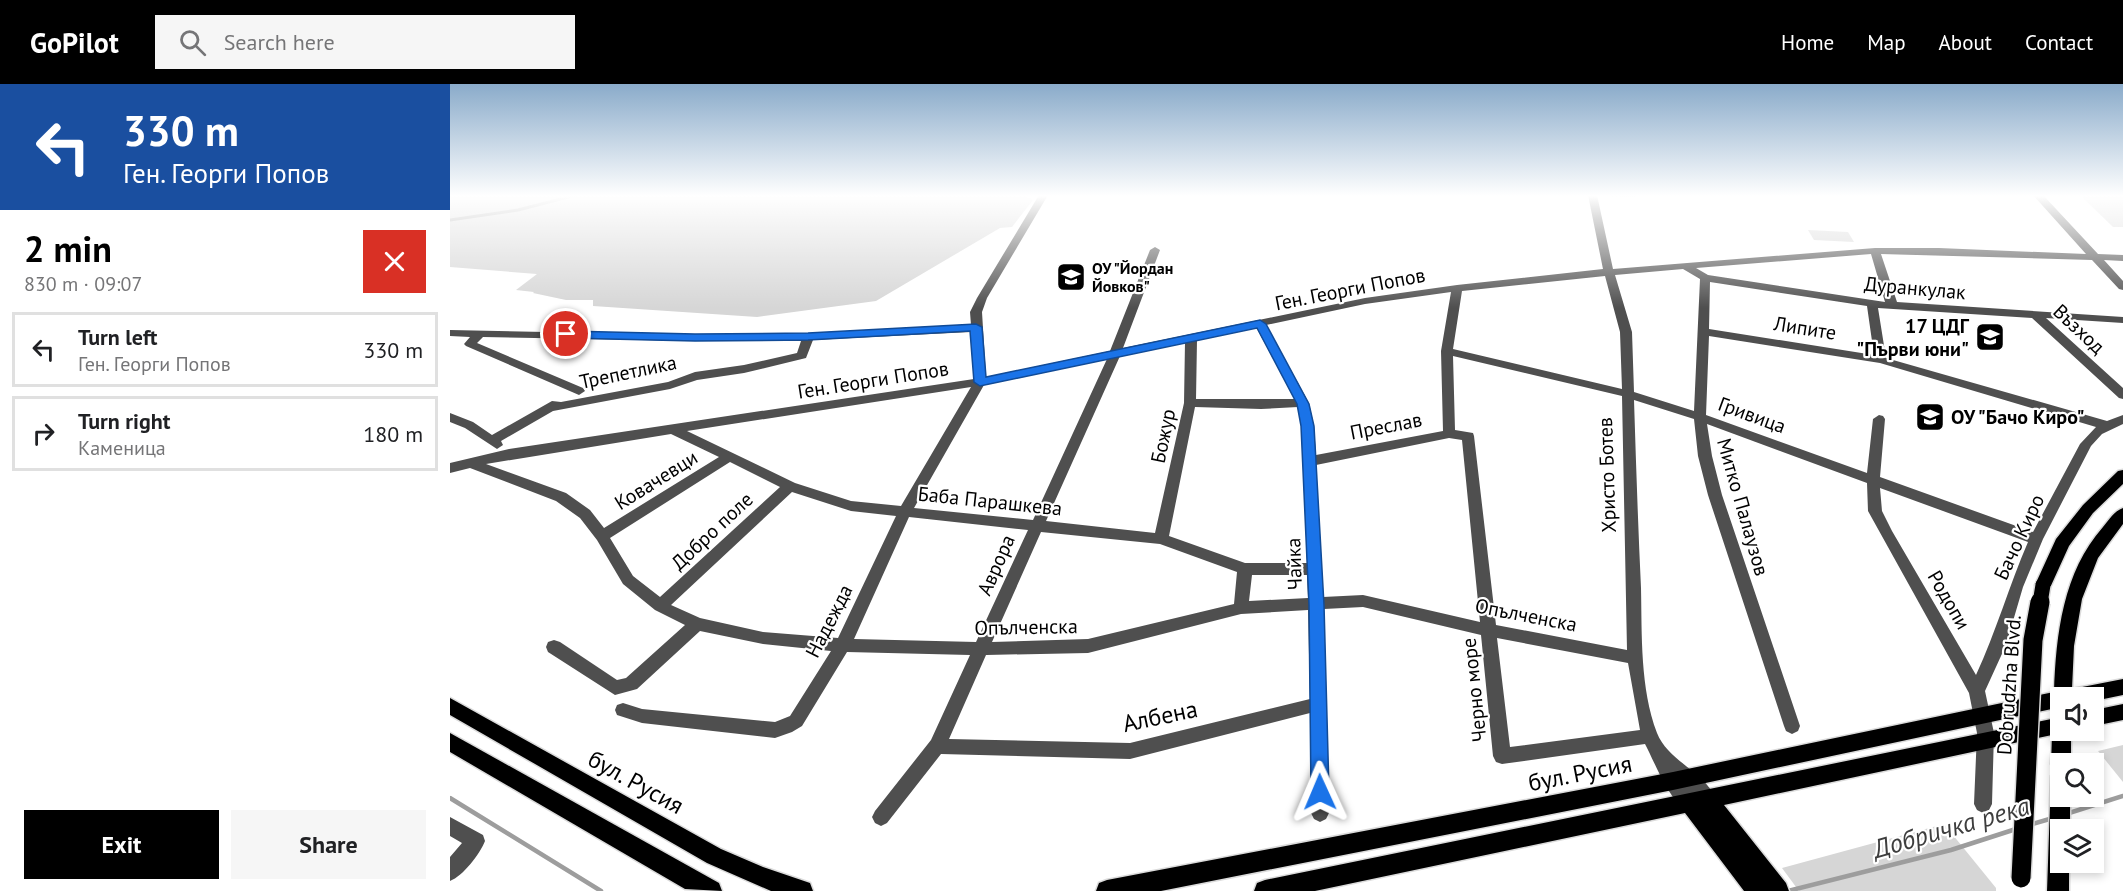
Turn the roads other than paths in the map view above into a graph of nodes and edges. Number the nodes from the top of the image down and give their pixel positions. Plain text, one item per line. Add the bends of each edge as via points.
1 (1019, 233) edge
2 (1600, 233) edge
3 (2073, 233) edge
4 (1155, 250) dead end
5 (1875, 251) junction
6 (2095, 257) junction
7 (2123, 258) edge
8 (1685, 266) junction
9 (1609, 272) junction
10 (1705, 278) junction
11 (2123, 287) edge
12 (1457, 288) junction
13 (1872, 304) junction
14 (1892, 305) junction
15 (2036, 315) junction
16 (2123, 320) edge
17 (1260, 324) junction
18 (976, 327) junction
19 (1703, 332) junction
20 (450, 333) edge
21 (480, 333) junction
22 (808, 337) junction
23 (1191, 339) junction
24 (1448, 351) junction
25 (1115, 354) junction
26 (1881, 360) junction
27 (980, 382) junction
28 (1628, 394) junction
29 (2123, 394) edge
30 (1190, 402) junction
31 (1303, 404) junction
32 (549, 408) junction
33 (450, 417) edge
34 (1700, 417) junction
35 (1878, 419) dead end
36 (2123, 419) edge
37 (2108, 426) junction
38 (672, 429) junction
39 (1449, 434) junction
40 (1468, 436) joint
41 (492, 441) junction
42 (509, 453) junction
43 (729, 457) junction
44 (1311, 460) junction
45 (470, 463) junction
46 (450, 468) edge
47 (2123, 475) edge
48 (1873, 479) junction
49 (790, 486) junction
50 (904, 513) junction
51 (2123, 514) edge
52 (1036, 525) junction
53 (602, 536) junction
54 (1161, 539) junction
55 (2036, 539) junction
56 (1245, 569) junction
57 (1315, 570) junction
58 (1316, 605) junction
59 (660, 606) junction
60 (1241, 608) junction
61 (697, 624) junction
62 (1489, 630) junction
63 (843, 645) junction
64 (554, 647) dead end
65 (980, 649) junction
66 (1635, 658) junction
67 (2062, 687) edge
68 (2123, 687) edge
69 (1977, 691) junction
70 (2104, 691) edge
71 (2050, 700) edge
72 (1318, 704) junction
73 (450, 706) edge
74 (623, 710) dead end
75 (2123, 712) edge
76 (1985, 714) junction
77 (2104, 716) edge
78 (1792, 726) dead end
79 (2050, 726) edge
80 (1650, 736) junction
81 (1986, 740) junction
82 (450, 742) edge
83 (937, 746) junction
84 (1681, 779) junction
85 (1739, 793) junction
86 (1699, 802) junction
87 (1983, 804) dead end
88 (2060, 807) edge
89 (1320, 813) dead end
90 (881, 817) dead end
91 (450, 826) edge
92 (1744, 847) junction
93 (450, 872) edge
94 (1172, 885) edge
95 (2021, 885) edge
96 (1763, 886) edge
97 (711, 891) edge
98 (802, 891) edge
99 (1107, 891) edge
100 (1265, 891) edge
101 (2058, 891) edge

1 - 18 street via 982,298 976,312
2 - 9 street, Христо Ботев
3 - 6 street
4 - 25 street, Аврора
5 - 6 street, Ген. Георги Попов
5 - 8 street, Ген. Георги Попов
5 - 14 street
6 - 7 street, Ген. Георги Попов
6 - 11 street
8 - 9 street, Ген. Георги Попов
8 - 10 street
9 - 12 street, Ген. Георги Попов
9 - 28 street, Христо Ботев via 1626,333
10 - 13 street, Дуранкулак
10 - 19 street, Митко Палаузов
12 - 17 street, Ген. Георги Попов via 1365,301
12 - 24 street
13 - 14 street, Дуранкулак
13 - 26 street
14 - 15 street, Дуранкулак
15 - 16 street, Дуранкулак
15 - 29 street, Възход
17 - 23 street, Ген. Георги Попов
17 - 31 street, Чайка
18 - 22 street
18 - 27 street
19 - 26 street, Липите
19 - 34 street, Митко Палаузов
20 - 21 street
21 - 22 street
21 - 32 street, Трепетлика via 470,344 579,391
22 - 32 street, Трепетлика via 802,355 781,361
23 - 25 street, Ген. Георги Попов
23 - 30 street, Божур
24 - 28 street, Гривица
24 - 39 street
25 - 27 street, Ген. Георги Попов
25 - 52 street, Аврора
26 - 37 street, Липите
27 - 38 street, Ген. Георги Попов
27 - 50 street, Надежда
28 - 34 street, Гривица
28 - 66 street, Христо Ботев
30 - 31 street
30 - 54 street, Божур
31 - 44 street, Чайка
32 - 41 street, Трепетлика
33 - 41 street
34 - 48 street, Гривица
34 - 78 street, Митко Палаузов via 1715,495
35 - 48 street, Родопи
36 - 37 street, Бачо Киро
37 - 55 street, Бачо Киро via 2086,444
38 - 42 street, Ген. Георги Попов
38 - 43 street, Баба Парашкева
39 - 40 street, Преслав
39 - 44 street, Преслав
40 - 62 street, Черно море
41 - 42 street
42 - 45 street, Ген. Георги Попов
43 - 49 street, Баба Парашкева
43 - 53 street, Ковачевци
44 - 57 street, Чайка
45 - 46 street, Ген. Георги Попов
45 - 53 street, Опълченска via 561,497 585,514
47 - 95 main road, Dobrudzha Blvd., bridge via 2088,508 2062,543 2043,585 2033,640
48 - 55 street, Гривица
48 - 69 street, Родопи via 1875,511
49 - 50 street, Баба Парашкева via 851,506
49 - 59 street, Добро поле
50 - 52 street, Баба Парашкева
50 - 63 street, Надежда
51 - 67 main road via 2089,558 2072,598
52 - 54 street, Баба Парашкева
52 - 65 street, Аврора
53 - 59 street, Опълченска via 628,580
54 - 56 street, Баба Парашкева
55 - 69 street, Бачо Киро
56 - 57 street, Баба Парашкева
56 - 60 street
57 - 58 street, Чайка
58 - 60 street, Опълченска
58 - 62 street, Опълченска via 1363,601
58 - 72 street, Чайка
59 - 61 street, Опълченска
60 - 65 street, Опълченска via 1089,646
61 - 63 street, Опълченска via 763,639
61 - 64 street via 622,688 615,688
62 - 66 street, Опълченска
62 - 80 street, Черно море via 1502,756
63 - 65 street, Опълченска
63 - 74 street, Надежда via 796,721 786,728 653,717
65 - 83 street, Аврора
66 - 80 street, Христо Ботев
68 - 70 main road
69 - 76 street, Родопи
71 - 76 main road, бул. Русия
72 - 83 street, Албена via 1130,751
72 - 89 street, Чайка
73 - 98 main road, бул. Русия via 714,856
75 - 77 main road
76 - 81 street, Родопи
76 - 84 main road, бул. Русия
79 - 81 main road
80 - 84 street, Христо Ботев
81 - 85 main road
81 - 87 street, Родопи
82 - 97 main road
83 - 90 street, Аврора
84 - 86 street, Христо Ботев
84 - 94 main road, бул. Русия
85 - 86 main road
85 - 92 main road via 1730,813
86 - 92 main road
86 - 96 main road
86 - 100 main road
88 - 101 main road
91 - 93 street via 476,841
92 - 96 main road
94 - 99 main road, бул. Русия

